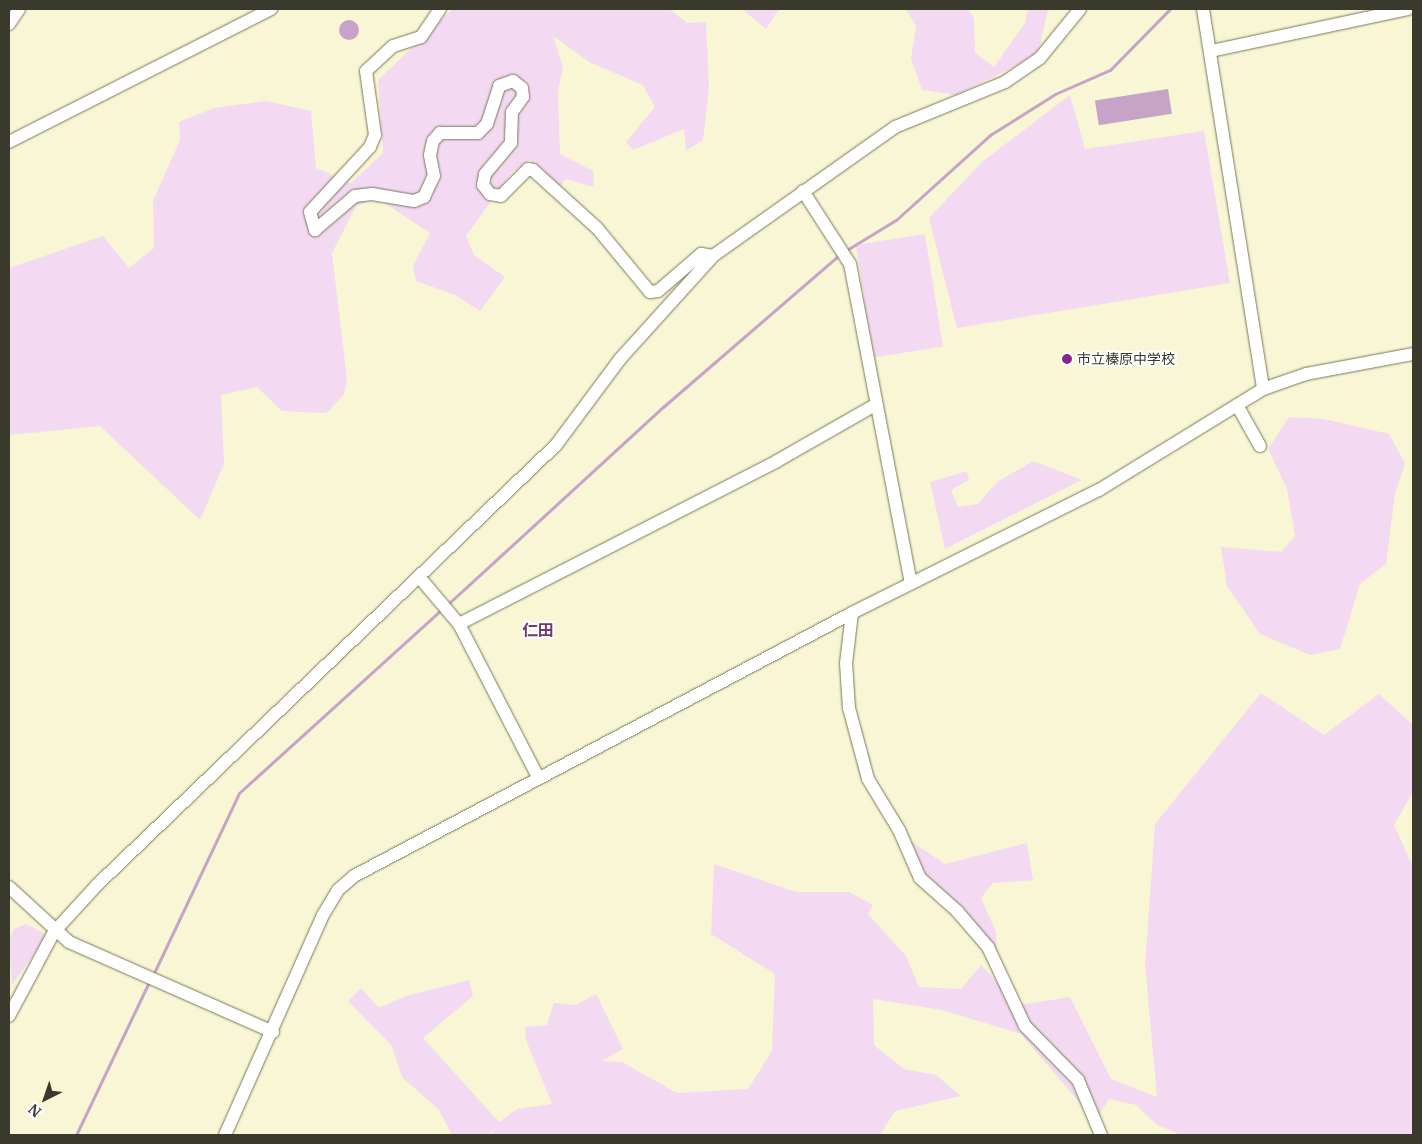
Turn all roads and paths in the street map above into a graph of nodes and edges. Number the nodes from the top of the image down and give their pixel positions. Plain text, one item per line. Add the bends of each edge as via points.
1 (19, 9) edge
2 (271, 9) edge
3 (440, 9) edge
4 (1080, 9) edge
5 (1203, 9) edge
6 (1408, 9) edge
7 (9, 24) edge
8 (1211, 50) junction
9 (9, 142) edge
10 (803, 191) junction
11 (713, 256) junction
12 (1413, 354) edge
13 (1263, 389) junction
14 (875, 405) junction
15 (1237, 405) junction
16 (1260, 446) dead end
17 (420, 578) junction
18 (911, 583) junction
19 (852, 613) junction
20 (459, 624) junction
21 (538, 777) junction
22 (9, 887) edge
23 (54, 932) junction
24 (9, 1016) edge
25 (273, 1032) junction
26 (225, 1135) edge
27 (1101, 1135) edge

1 - 7 street
2 - 9 street
3 - 11 street via 421,37 393,46 366,72 375,135 370,147 310,212 315,230 355,196 372,194 414,201 424,197 434,176 430,155 433,141 440,133 478,133 486,124 499,86 513,81 522,88 524,97 512,112 511,143 485,174 483,185 490,194 501,196 528,169 533,170 597,228 650,292 658,291 701,254
4 - 10 street via 1040,58 1005,82 896,127
5 - 8 street
6 - 8 street
8 - 13 street
10 - 11 street
10 - 14 street via 850,264
11 - 17 street via 620,359 556,445
12 - 13 street via 1306,374
13 - 15 street
14 - 18 street
14 - 20 street via 777,461
15 - 16 street
15 - 18 street via 1099,490
17 - 20 street
17 - 23 street via 270,716
18 - 19 street
19 - 21 street
19 - 27 street via 846,663 849,708 868,779 899,830 920,878 957,911 988,947 1025,1026 1078,1080
20 - 21 street
21 - 25 street via 354,876 338,890
22 - 23 street
23 - 24 street
23 - 25 street
25 - 26 street

